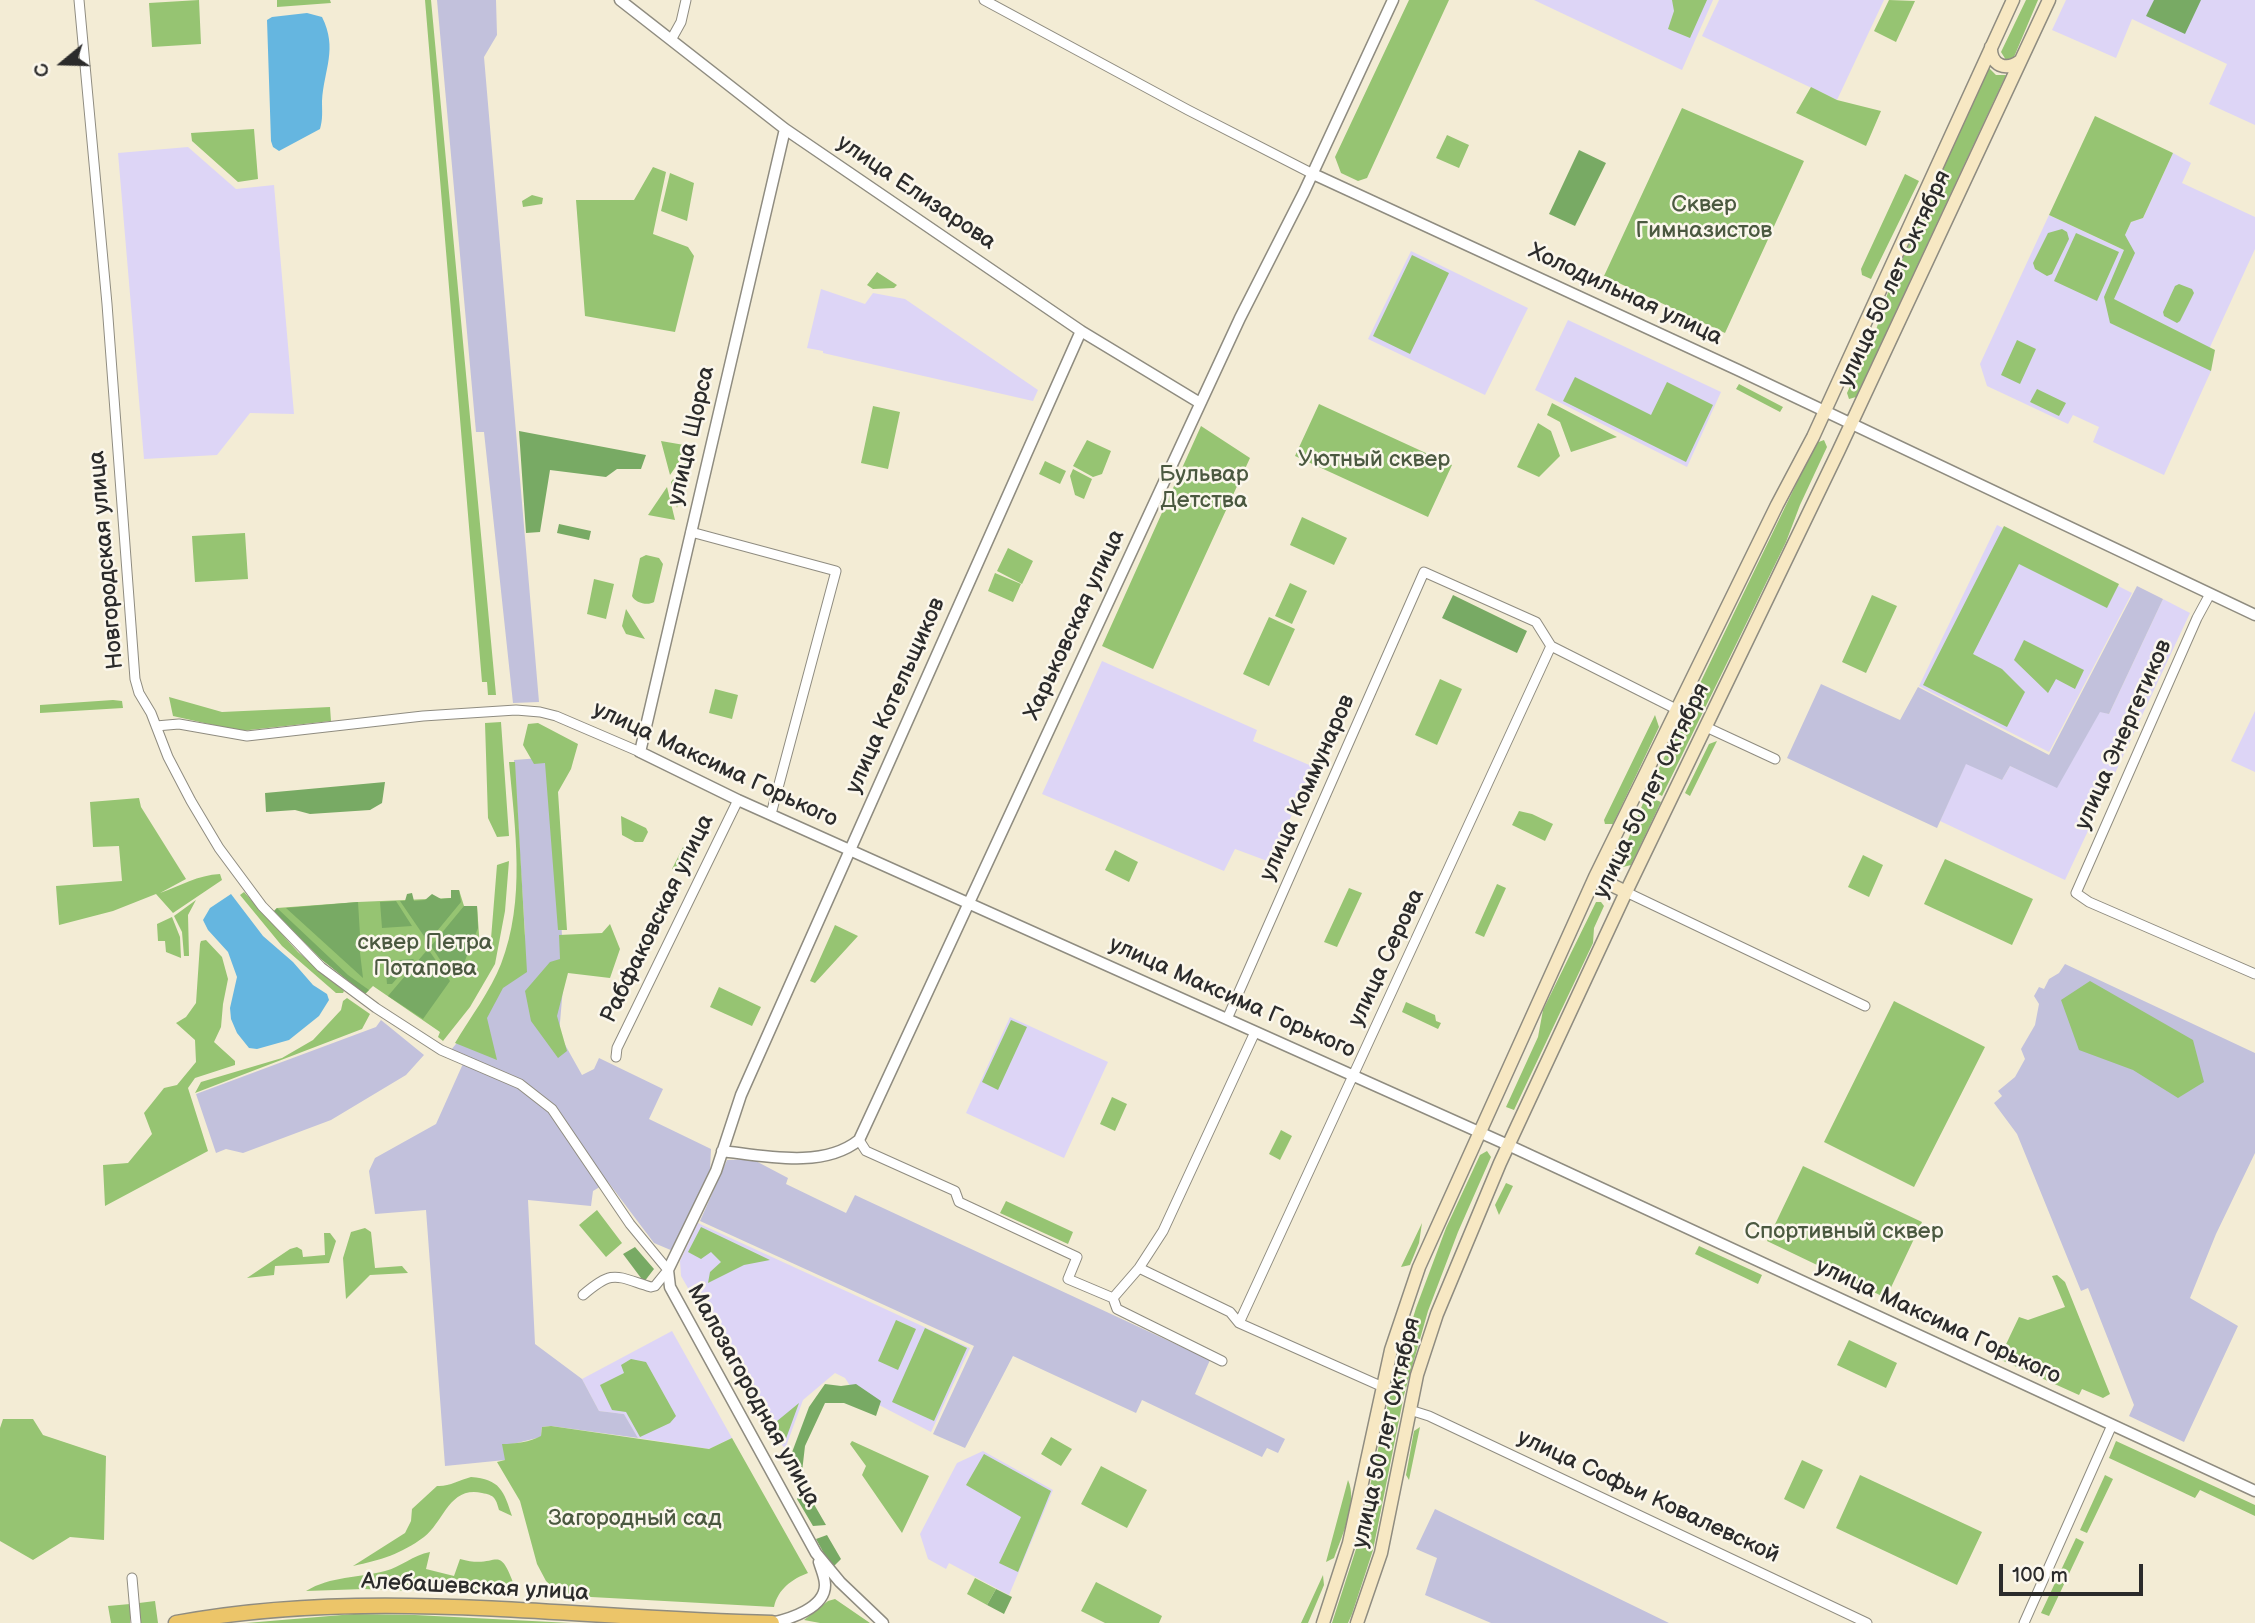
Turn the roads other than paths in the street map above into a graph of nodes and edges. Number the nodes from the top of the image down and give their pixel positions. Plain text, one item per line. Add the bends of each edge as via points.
1 (79, 0) edge
2 (620, 0) edge
3 (686, 0) edge
4 (984, 0) edge
5 (1393, 0) edge
6 (2012, 0) edge
7 (2049, 0) edge
8 (671, 40) junction
9 (1991, 47) junction
10 (2021, 60) junction
11 (785, 129) junction
12 (1311, 173) junction
13 (1081, 331) junction
14 (1200, 403) junction
15 (1824, 412) junction
16 (1851, 425) junction
17 (691, 532) junction
18 (2210, 594) junction
19 (2255, 615) edge
20 (1551, 646) junction
21 (1678, 710) junction
22 (156, 726) junction
23 (1706, 726) junction
24 (640, 752) junction
25 (1775, 759) dead end
26 (738, 800) junction
27 (771, 814) junction
28 (851, 850) junction
29 (1595, 877) junction
30 (1626, 892) junction
31 (970, 902) junction
32 (2255, 974) edge
33 (1865, 1006) dead end
34 (1227, 1019) junction
35 (1255, 1032) junction
36 (616, 1057) dead end
37 (1354, 1076) junction
38 (1480, 1132) junction
39 (859, 1140) junction
40 (1508, 1145) junction
41 (722, 1151) junction
42 (1139, 1268) junction
43 (668, 1270) junction
44 (583, 1295) dead end
45 (1113, 1298) junction
46 (1238, 1323) junction
47 (1222, 1361) dead end
48 (1383, 1387) junction
49 (1410, 1410) junction
50 (2112, 1425) junction
51 (2255, 1491) edge
52 (816, 1553) junction
53 (132, 1578) dead end
54 (591, 1616) junction
55 (136, 1623) edge
56 (176, 1623) edge
57 (621, 1623) edge
58 (723, 1623) edge
59 (772, 1623) edge
60 (883, 1623) edge
61 (1323, 1623) edge
62 (1357, 1623) edge
63 (1867, 1623) edge
64 (2024, 1623) edge

1 - 22 street, Новгородская улица via 135,678
2 - 8 street, улица Елизарова
3 - 8 street
4 - 12 street, Холодильная улица
5 - 12 street, Харьковская улица
6 - 9 main road, улица 50 лет Октября
7 - 10 main road, улица 50 лет Октября
8 - 11 street, улица Елизарова
9 - 10 main road via 1990,54 2000,66
9 - 15 main road, улица 50 лет Октября
10 - 16 main road, улица 50 лет Октября
11 - 13 street, улица Елизарова
11 - 17 street, улица Щорса
12 - 14 street, Харьковская улица
12 - 15 street, Холодильная улица
13 - 14 street, улица Елизарова
13 - 28 street, улица Котельщиков
14 - 31 street, Харьковская улица
15 - 16 street, Холодильная улица
15 - 21 main road, улица 50 лет Октября
16 - 18 street, Холодильная улица
16 - 23 main road, улица 50 лет Октября
17 - 24 street, улица Щорса
17 - 27 street via 836,571
18 - 19 street, Холодильная улица
18 - 32 street, улица Энергетиков via 2076,893
20 - 21 street
20 - 34 street, улица Коммунаров via 1536,622 1424,572
20 - 37 street, улица Серова
21 - 29 main road, улица 50 лет Октября
22 - 24 street, улица Максима Горького via 179,724 247,736 471,712 540,712
22 - 43 street, Новгородская улица via 191,801 262,906 321,967 376,1008 441,1050 520,1084 552,1109 630,1224
23 - 25 street
23 - 30 main road, улица 50 лет Октября
24 - 26 street, улица Максима Горького
26 - 27 street, улица Максима Горького
26 - 36 street, Рабфаковская улица
27 - 28 street, улица Максима Горького
28 - 31 street, улица Максима Горького
28 - 41 street, улица Котельщиков via 741,1095
29 - 30 main road
29 - 38 main road, улица 50 лет Октября
30 - 33 street
30 - 40 main road, улица 50 лет Октября
31 - 34 street, улица Максима Горького
31 - 39 street, Харьковская улица
34 - 35 street, улица Максима Горького
35 - 37 street, улица Максима Горького
35 - 42 street via 1163,1231
37 - 38 street, улица Максима Горького
37 - 46 street, улица Серова
38 - 40 street, улица Максима Горького
38 - 48 main road, улица 50 лет Октября via 1419,1267
39 - 41 street via 831,1155 776,1158
39 - 45 street via 866,1151 955,1191 959,1202 1077,1257 1068,1279
40 - 49 main road, улица 50 лет Октября via 1437,1314
40 - 50 street, улица Максима Горького
41 - 43 street, улица Котельщиков
42 - 45 street
42 - 46 street via 1230,1312
43 - 44 street, Малозагородная улица via 655,1286 608,1277
43 - 52 street, Малозагородная улица via 670,1287
45 - 47 street via 1117,1309
46 - 48 street
48 - 61 main road, улица 50 лет Октября via 1349,1543
49 - 62 main road, улица 50 лет Октября via 1381,1553
49 - 63 street, улица Софьи Ковалевской
50 - 51 street, улица Максима Горького
50 - 64 street
52 - 59 street, Малозагородная улица via 825,1579 822,1597 800,1613
52 - 60 street, Малозагородная улица
53 - 55 street
54 - 56 main road, Алебашевская улица via 346,1605 228,1613
54 - 57 main road
54 - 58 main road, Алебашевская улица
58 - 59 main road, Алебашевская улица

